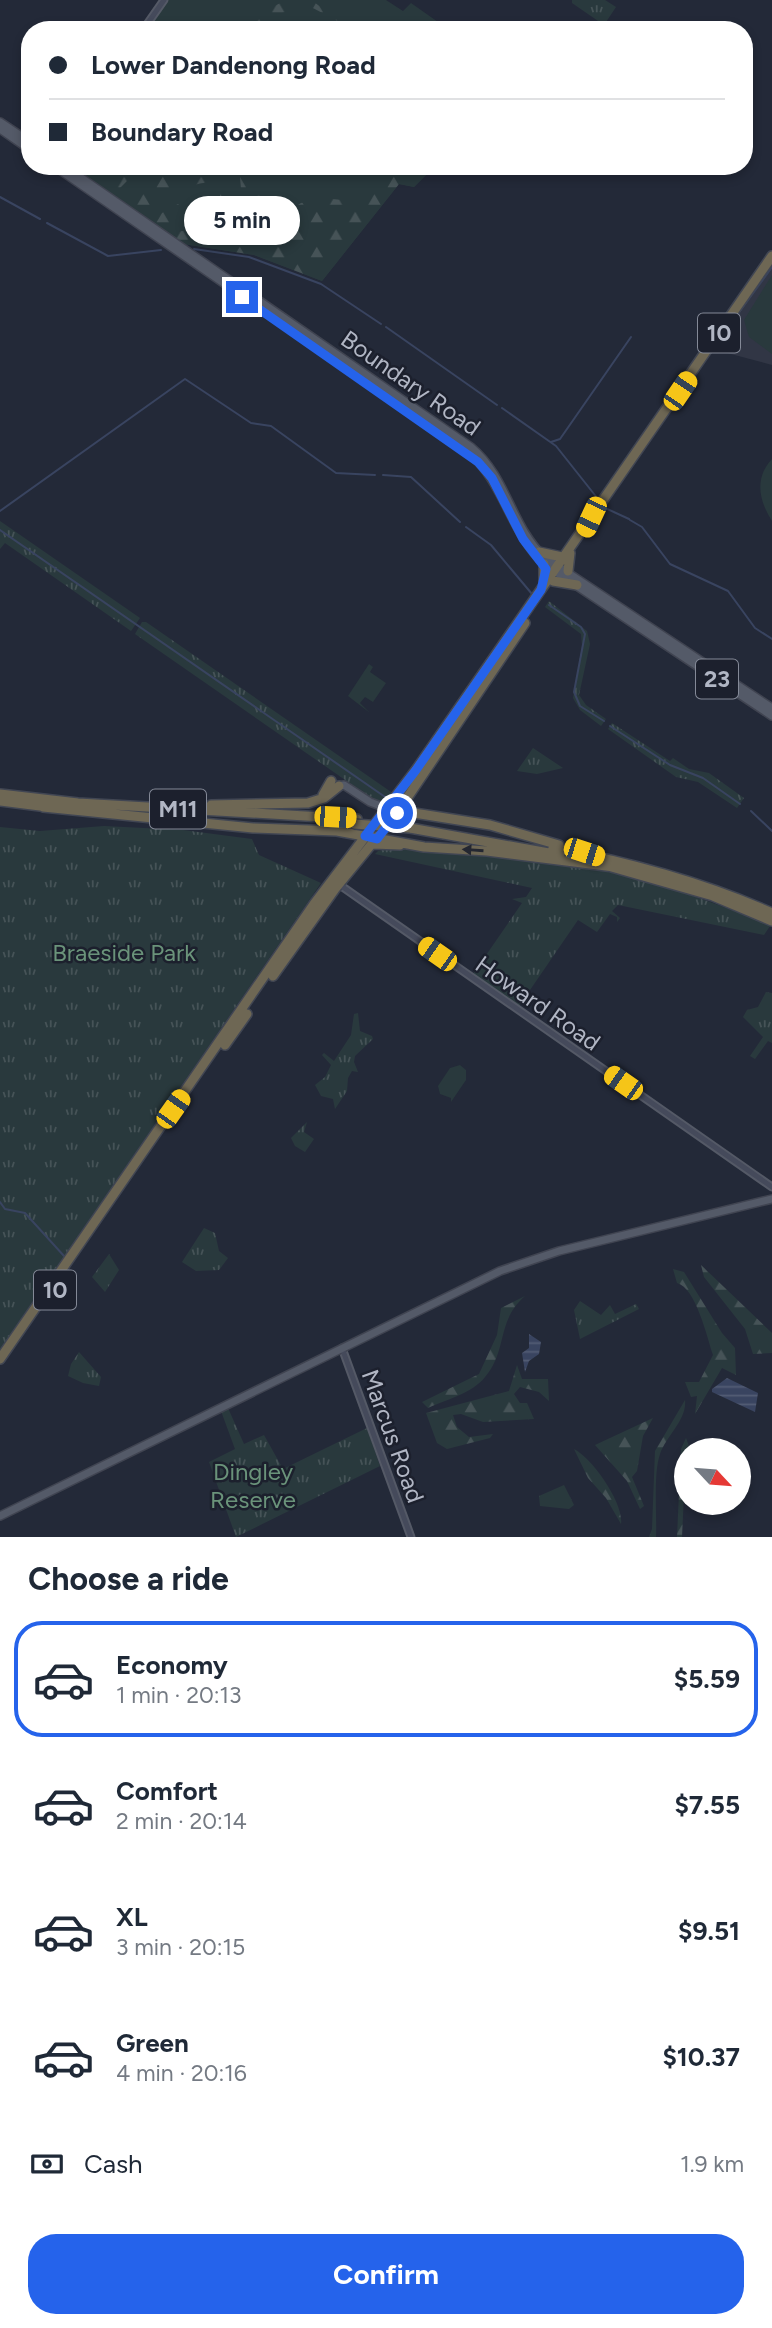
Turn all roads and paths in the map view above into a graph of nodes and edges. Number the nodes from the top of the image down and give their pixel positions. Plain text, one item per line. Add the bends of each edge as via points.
1 (164, 0) edge
2 (149, 21) edge
3 (0, 122) edge
4 (0, 129) edge
5 (21, 136) edge
6 (21, 144) edge
7 (67, 175) edge
8 (78, 175) edge
9 (772, 256) edge
10 (204, 263) junction
11 (220, 282) junction
12 (539, 552) joint
13 (544, 564) junction
14 (561, 567) junction
15 (577, 585) joint
16 (541, 590) junction
17 (772, 708) edge
18 (772, 716) edge
19 (429, 762) junction
20 (338, 784) joint
21 (0, 794) edge
22 (0, 801) edge
23 (143, 807) junction
24 (389, 810) junction
25 (413, 813) junction
26 (354, 825) junction
27 (411, 826) junction
28 (365, 836) junction
29 (375, 841) junction
30 (600, 858) junction
31 (614, 867) junction
32 (335, 880) junction
33 (772, 913) edge
34 (772, 921) edge
35 (772, 1186) edge
36 (770, 1197) edge
37 (342, 1348) junction
38 (0, 1359) edge
39 (0, 1369) edge
40 (0, 1516) edge
41 (411, 1537) edge

1 - 2 main road
3 - 5 main road
4 - 6 main road
7 - 11 main road, Boundary Road / 23
8 - 10 main road, Boundary Road
9 - 14 highway, 10
10 - 11 main road
10 - 12 main road, Boundary Road via 477,452 498,477
11 - 13 main road, Boundary Road / 23 via 474,458 492,478 528,547
12 - 14 highway
13 - 14 main road, Boundary Road / 23
13 - 16 highway
14 - 15 highway
14 - 16 highway, 10
14 - 17 main road, Boundary Road / 23
14 - 19 highway, 10
15 - 18 main road, 23
16 - 24 highway, 10
19 - 24 highway
19 - 25 highway via 411,799
20 - 23 highway via 324,799 313,802
20 - 24 main road
21 - 23 highway, M11
22 - 26 highway, M11
23 - 26 highway, M11
24 - 25 highway
24 - 28 highway, 10
24 - 29 highway, 10
25 - 30 highway via 490,825
26 - 27 highway, M11, bridge
26 - 28 highway
26 - 32 highway via 350,850
27 - 30 highway, M11 via 470,831
27 - 31 highway, M11
28 - 29 highway
28 - 32 highway, 10
31 -> 29 highway
29 - 32 highway, 10
30 - 33 highway, M11 via 702,885
31 - 34 highway, M11 via 713,896
32 - 35 main road, Howard Road
32 - 38 highway, 10
32 - 39 highway, 10
36 - 37 main road via 514,1263
37 - 40 main road
37 - 41 main road, Marcus Road

